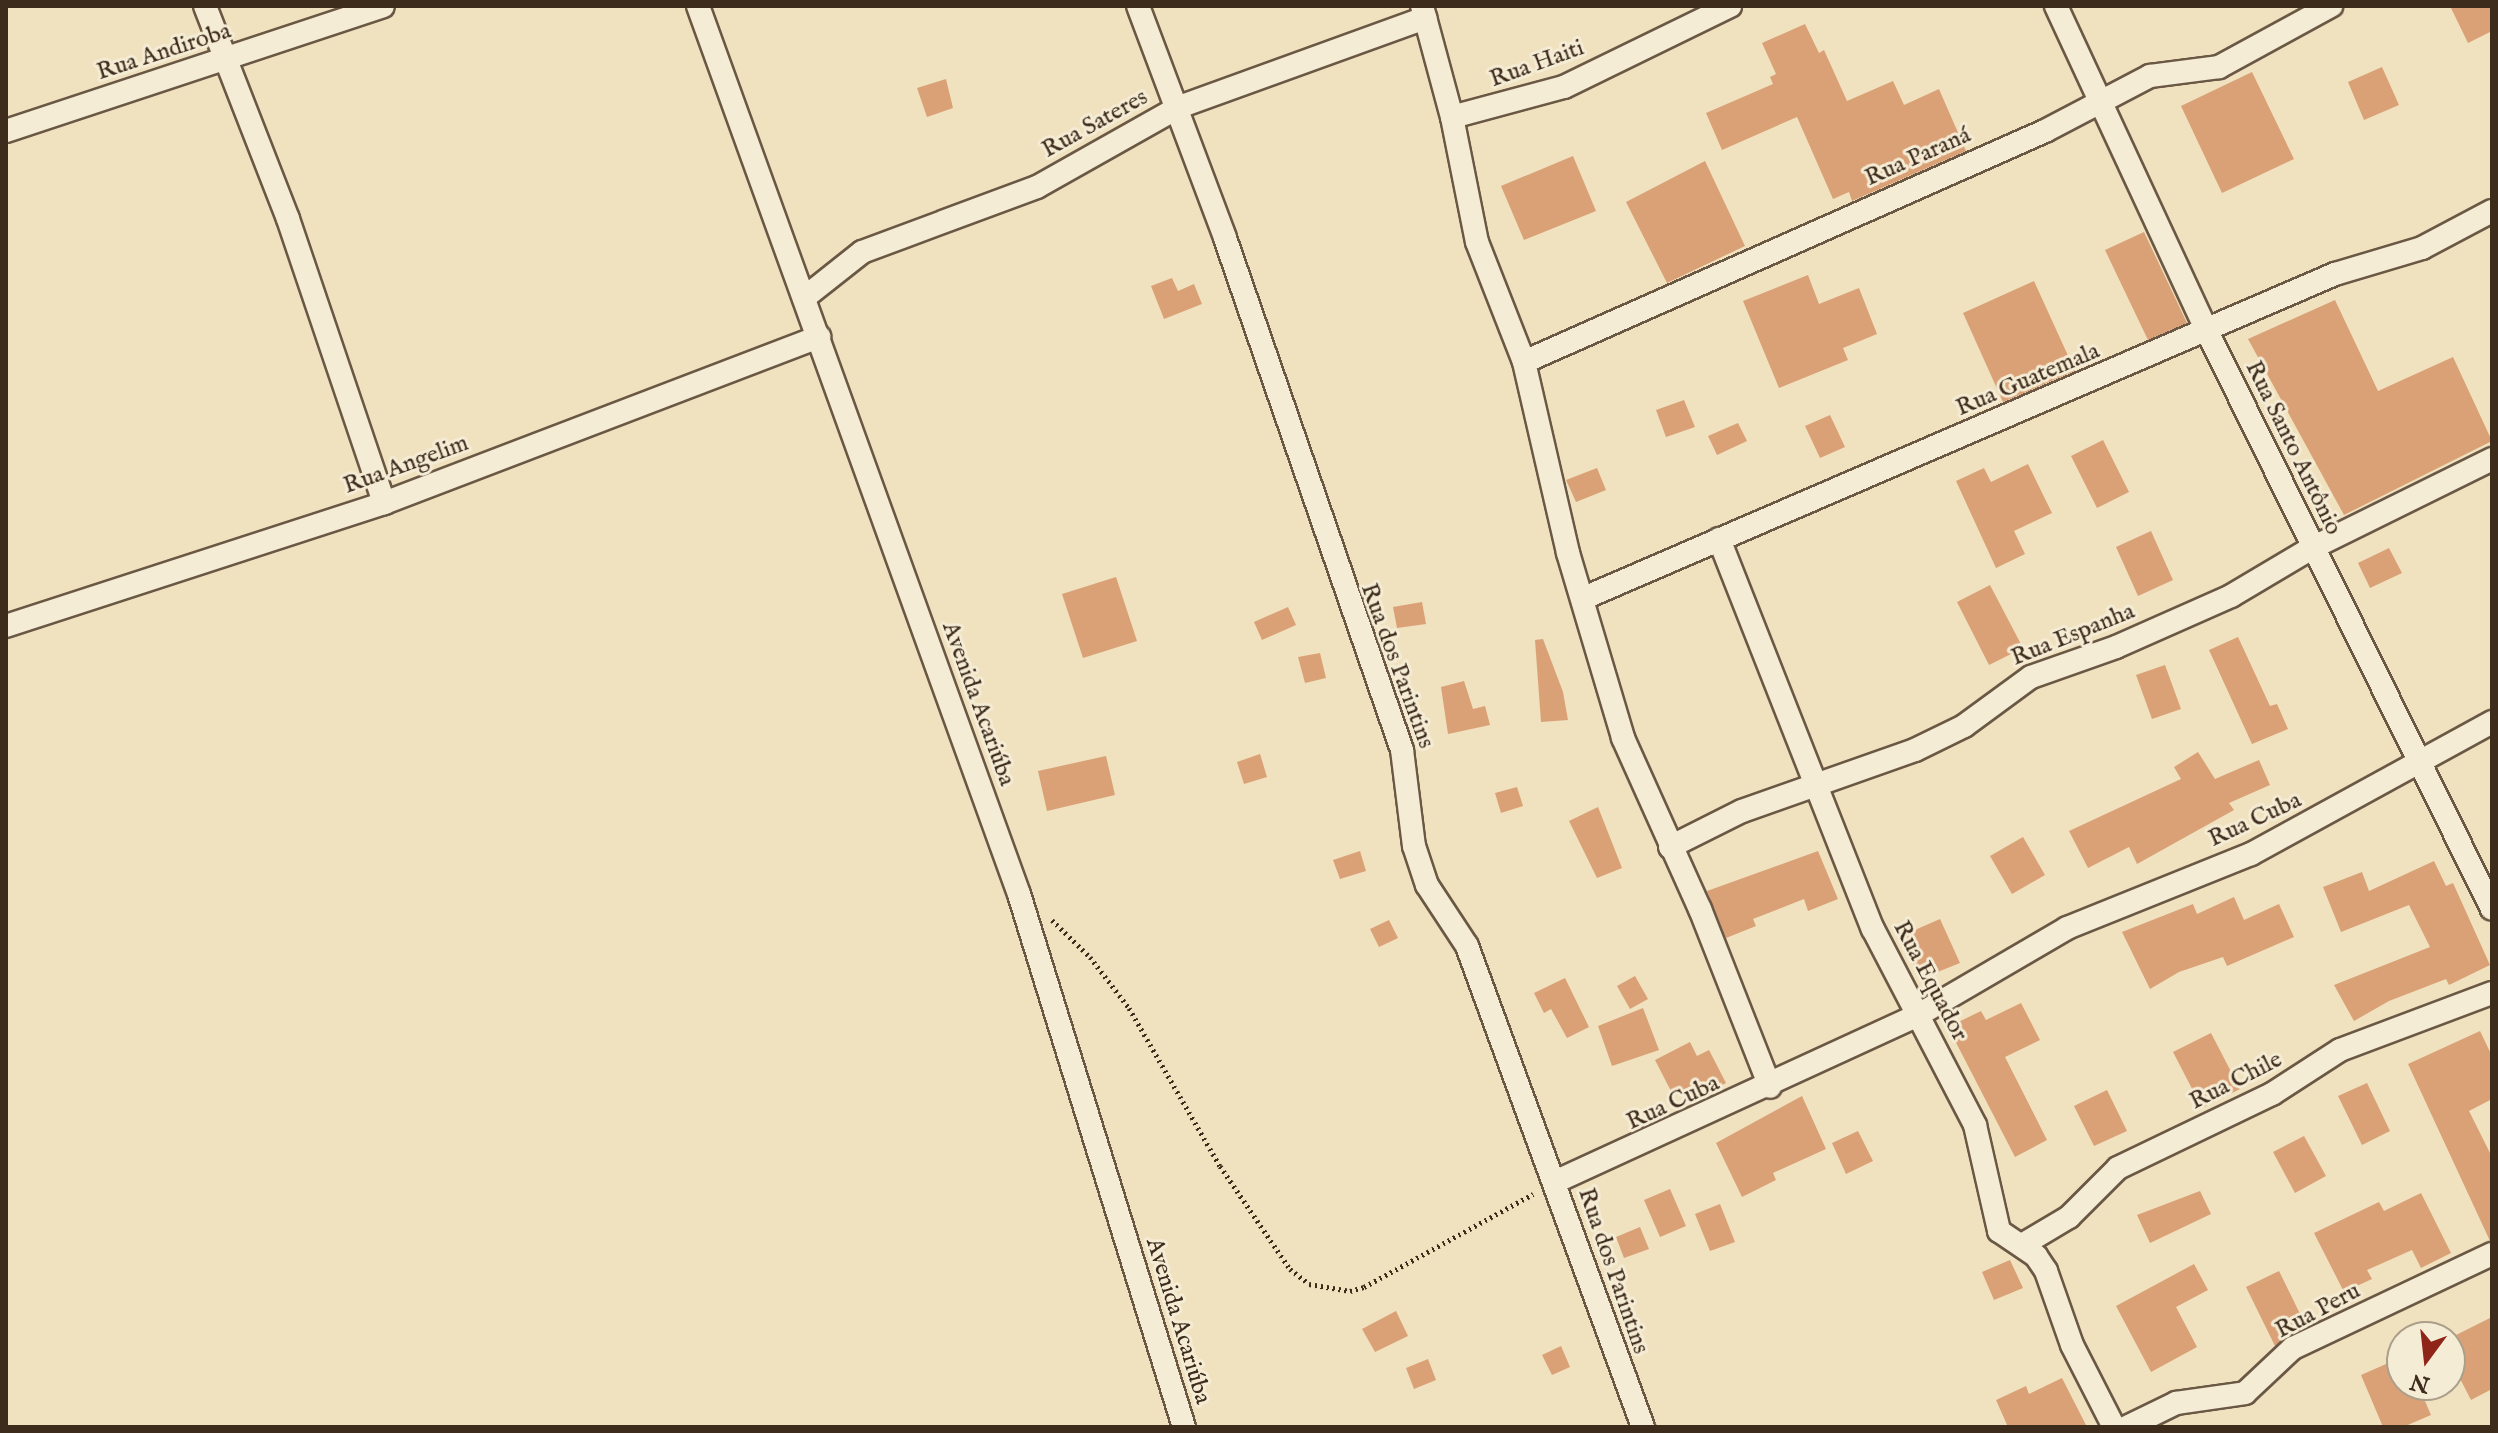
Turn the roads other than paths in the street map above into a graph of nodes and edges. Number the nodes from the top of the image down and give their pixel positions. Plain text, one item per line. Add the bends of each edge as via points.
1 (205, 6) edge
2 (383, 6) edge
3 (698, 6) edge
4 (1138, 6) edge
5 (1730, 6) edge
6 (2056, 6) edge
7 (2331, 6) edge
8 (1423, 12) edge
9 (224, 60) junction
10 (2103, 103) junction
11 (1179, 107) junction
12 (1452, 117) junction
13 (6, 131) edge
14 (2492, 211) edge
15 (804, 298) junction
16 (2207, 331) junction
17 (819, 337) junction
18 (1524, 362) junction
19 (2492, 459) edge
20 (384, 503) junction
21 (1719, 539) junction
22 (2312, 548) junction
23 (1584, 598) junction
24 (6, 626) edge
25 (2492, 722) edge
26 (2418, 763) junction
27 (1813, 783) junction
28 (1670, 847) junction
29 (2492, 909) edge
30 (2492, 993) edge
31 (1920, 1014) junction
32 (1770, 1087) junction
33 (1555, 1182) junction
34 (2022, 1245) junction
35 (2492, 1254) edge
36 (1184, 1427) edge
37 (1643, 1427) edge
38 (2114, 1427) edge
39 (2127, 1427) edge

1 - 9 street
2 - 9 street, Rua Andiroba
3 - 15 street, Avenida Acariúba
4 - 11 street, Rua dos Parintins
5 - 12 street, Rua Haiti via 1564,87
6 - 10 street, Rua Santo Antônio
7 - 10 street, Rua Paraná via 2219,67 2150,76
8 - 11 street, Rua Sateres
8 - 12 street via 1440,58
9 - 13 street, Rua Andiroba
9 - 20 street via 288,219
10 - 16 street, Rua Santo Antônio
10 - 18 street, Rua Paraná
11 - 15 street, Rua Sateres via 1037,187 862,252
11 - 33 street, Rua dos Parintins via 1402,750 1414,846 1427,885 1467,946
12 - 18 street via 1477,242
14 - 16 street, Rua Guatemala via 2422,248 2335,274
15 - 17 street, Avenida Acariúba
16 - 21 street, Rua Guatemala
16 - 22 street, Rua Santo Antônio
17 - 20 street, Rua Angelim
17 - 36 street, Avenida Acariúba via 1019,894
18 - 23 street via 1547,472
19 - 22 street, Rua Espanha
20 - 24 street, Rua Angelim
21 - 23 street, Rua Guatemala
21 - 27 street, Rua Equador
22 - 26 street, Rua Santo Antônio
22 - 27 street, Rua Espanha via 2231,596 2116,647 2031,677 1964,726 1915,750
23 - 28 street via 1623,738
25 - 26 street, Rua Cuba
26 - 29 street, Rua Santo Antônio
26 - 31 street, Rua Cuba via 2251,854 2067,928
27 - 28 street, Rua Espanha
27 - 31 street, Rua Equador via 1873,929
28 - 32 street
30 - 34 street, Rua Chile via 2340,1050 2272,1094 2118,1168 2069,1217
31 - 32 street, Rua Cuba
31 - 34 street, Rua Equador via 1975,1125 1999,1231
32 - 33 street, Rua Cuba
33 - 37 street, Rua dos Parintins via 1562,1214
34 - 38 street, Rua Equador via 2056,1288 2072,1345
35 - 39 street, Rua Peru via 2293,1348 2245,1393 2176,1403

